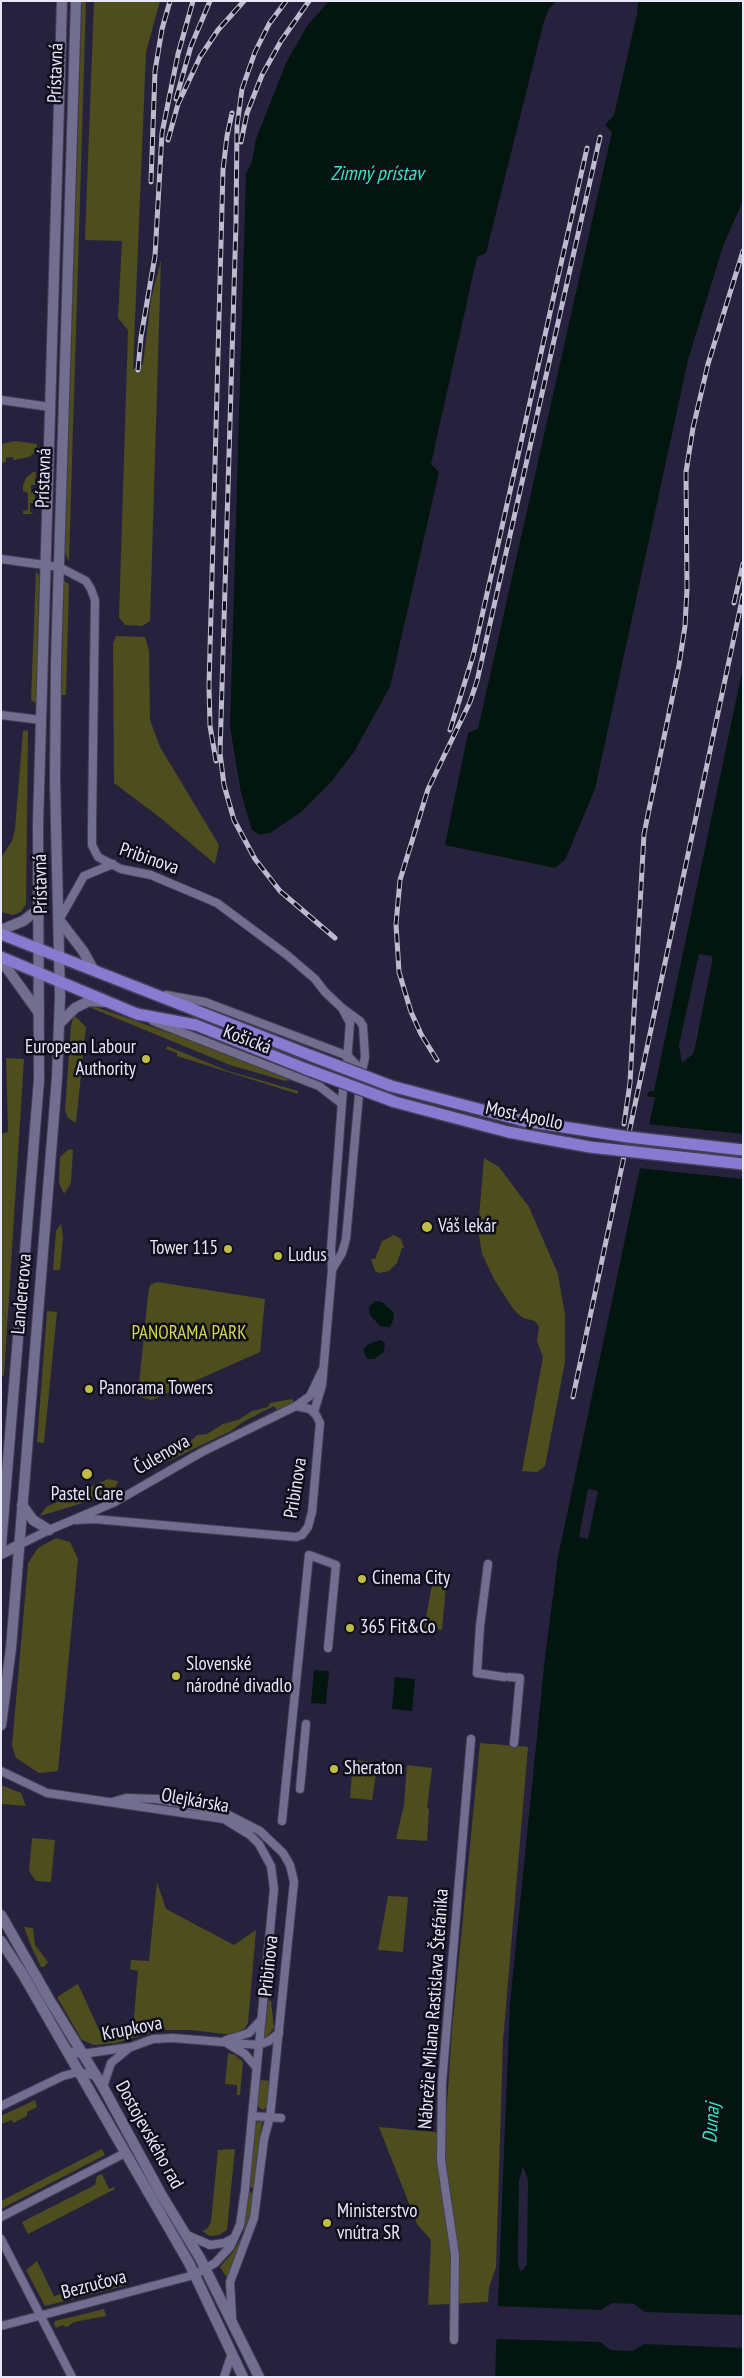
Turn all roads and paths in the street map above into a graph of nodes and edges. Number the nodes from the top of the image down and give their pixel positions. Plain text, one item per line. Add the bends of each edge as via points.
1 (62, 1) edge
2 (76, 1) edge
3 (1, 400) edge
4 (50, 407) junction
5 (1, 559) edge
6 (46, 565) junction
7 (59, 567) junction
8 (1, 715) edge
9 (41, 720) junction
10 (112, 864) junction
11 (40, 908) junction
12 (59, 920) junction
13 (1, 930) edge
14 (1, 934) edge
15 (40, 948) junction
16 (60, 956) junction
17 (1, 958) edge
18 (92, 969) junction
19 (40, 973) junction
20 (60, 982) junction
21 (146, 991) junction
22 (108, 1002) junction
23 (342, 1008) junction
24 (40, 1014) junction
25 (138, 1014) junction
26 (60, 1024) junction
27 (312, 1056) joint
28 (348, 1059) junction
29 (306, 1069) joint
30 (343, 1088) dead end
31 (359, 1094) dead end
32 (341, 1103) junction
33 (743, 1150) edge
34 (743, 1164) edge
35 (332, 1270) junction
36 (323, 1369) junction
37 (296, 1406) junction
38 (314, 1412) junction
39 (22, 1505) junction
40 (76, 1520) junction
41 (49, 1530) junction
42 (19, 1545) junction
43 (1, 1546) edge
44 (1, 1554) edge
45 (488, 1564) dead end
46 (328, 1648) dead end
47 (306, 1724) dead end
48 (1, 1725) edge
49 (471, 1739) dead end
50 (514, 1743) dead end
51 (1, 1771) edge
52 (300, 1789) dead end
53 (112, 1802) junction
54 (282, 1821) dead end
55 (260, 1831) joint
56 (273, 1878) joint
57 (1, 1915) edge
58 (1, 1941) edge
59 (260, 2021) junction
60 (279, 2033) junction
61 (219, 2041) junction
62 (258, 2044) junction
63 (131, 2047) junction
64 (67, 2051) junction
65 (82, 2054) junction
66 (256, 2067) junction
67 (78, 2072) junction
68 (96, 2076) junction
69 (103, 2087) junction
70 (1, 2106) edge
71 (252, 2116) junction
72 (270, 2117) junction
73 (281, 2118) dead end
74 (125, 2153) junction
75 (1, 2217) edge
76 (186, 2234) junction
77 (236, 2237) junction
78 (1, 2239) edge
79 (206, 2269) junction
80 (194, 2275) junction
81 (40, 2315) junction
82 (232, 2324) junction
83 (1, 2326) edge
84 (454, 2340) dead end
85 (232, 2353) junction
86 (72, 2377) edge
87 (224, 2377) edge
88 (243, 2377) edge
89 (259, 2377) edge

1 - 4 main road, Prístavná
2 - 7 main road, Prístavná
3 - 4 street
4 - 6 main road, Prístavná
5 - 6 street, Pribinova
6 - 7 street, Pribinova
6 - 9 main road, Prístavná
7 - 10 street, Pribinova via 86,581 95,600 92,845 98,858
7 - 12 main road, Prístavná via 55,780
8 - 9 street
9 - 11 main road, Prístavná
10 - 12 street via 84,876
10 - 23 street, Pribinova via 121,869 150,874 217,903 287,955
11 - 13 main road via 23,922
11 - 15 main road, Prístavná
12 - 16 main road, Prístavná
12 - 18 main road via 83,951
14 - 15 main road, Košická
15 - 16 main road, Košická
15 - 19 main road, Landererova
16 - 18 main road, Košická
16 - 20 main road, Landererova
17 - 19 main road, Košická
17 - 24 main road
18 - 21 main road, Košická
19 - 20 main road, Košická
19 - 24 main road, Landererova
20 - 22 main road, Košická
20 - 26 main road, Landererova
21 - 27 main road, Košická
21 - 28 street, Košická via 205,1002
22 - 25 main road, Košická
22 - 26 main road via 89,1001 75,1008
23 - 28 street, Pribinova via 350,1023
23 - 28 street via 360,1021 364,1035 362,1071
24 - 43 main road, Landererova via 36,1138
25 - 29 main road, Košická via 196,1025
25 - 32 street, Košická via 319,1086
26 - 39 main road, Landererova
27 - 33 main road, Most Apollo, bridge via 391,1086 524,1121
29 - 34 main road, Most Apollo, bridge via 395,1102 508,1132 590,1147
30 - 32 street, Pribinova
31 - 35 street, Pribinova via 346,1239
32 - 35 street, Pribinova
35 - 36 street, Pribinova
36 - 37 street, Čulenova via 310,1396
36 - 38 street, Pribinova via 321,1392
37 - 38 street
37 - 40 street, Čulenova
38 - 40 street, Pribinova via 320,1423 312,1512 302,1535
39 - 41 main road via 33,1520
39 - 42 main road, Landererova
40 - 41 street, Čulenova
41 - 42 street, Čulenova
42 - 44 main road, Čulenova
42 - 48 main road, Landererova
45 - 50 street via 477,1673 520,1678
46 - 54 street via 336,1565 309,1555
47 - 52 street
49 - 84 street, Nábrežie Milana Rastislava Štefánika via 442,2082 441,2160 455,2255
51 - 53 street, Olejkárska via 47,1793
53 - 55 street, Olejkárska via 141,1798 194,1804 230,1814
53 - 56 street, Olejkárska via 122,1806 208,1816 234,1824 260,1844
55 - 60 street, Pribinova via 283,1853 290,1864 294,1882
56 - 59 street, Pribinova
57 - 65 main road, Dostojevského rad
58 - 64 main road, Dostojevského rad
59 - 61 street, Krupkova via 249,2033
59 - 62 street, Pribinova
60 - 62 street
60 - 72 street, Pribinova
61 - 62 street, Krupkova
61 - 63 street, Krupkova via 153,2039
61 - 66 street, Krupkova via 236,2048
62 - 66 street, Pribinova
63 - 65 street, Krupkova
63 - 69 street via 111,2063
64 - 65 street, Krupkova
64 - 67 main road, Dostojevského rad
65 - 68 main road, Dostojevského rad
66 - 71 street, Pribinova
67 - 68 street
67 - 70 street
67 - 74 main road, Dostojevského rad
68 - 69 main road, Dostojevského rad
69 - 76 main road, Dostojevského rad
71 - 72 street
71 - 77 street, Pribinova via 243,2210
72 - 73 street
72 - 82 street, Pribinova via 254,2218 230,2282
74 - 75 street
74 - 80 main road, Dostojevského rad
76 - 77 street via 210,2245
76 - 79 main road, Dostojevského rad
77 - 79 street, Pribinova via 226,2253
78 - 81 street
79 - 80 street, Pribinova
79 - 82 main road, Dostojevského rad
80 - 81 street, Bezručova
80 - 85 main road, Dostojevského rad
81 - 83 street, Bezručova
81 - 86 street
82 - 89 main road, Dostojevského rad
85 - 87 street
85 - 88 main road, Dostojevského rad

